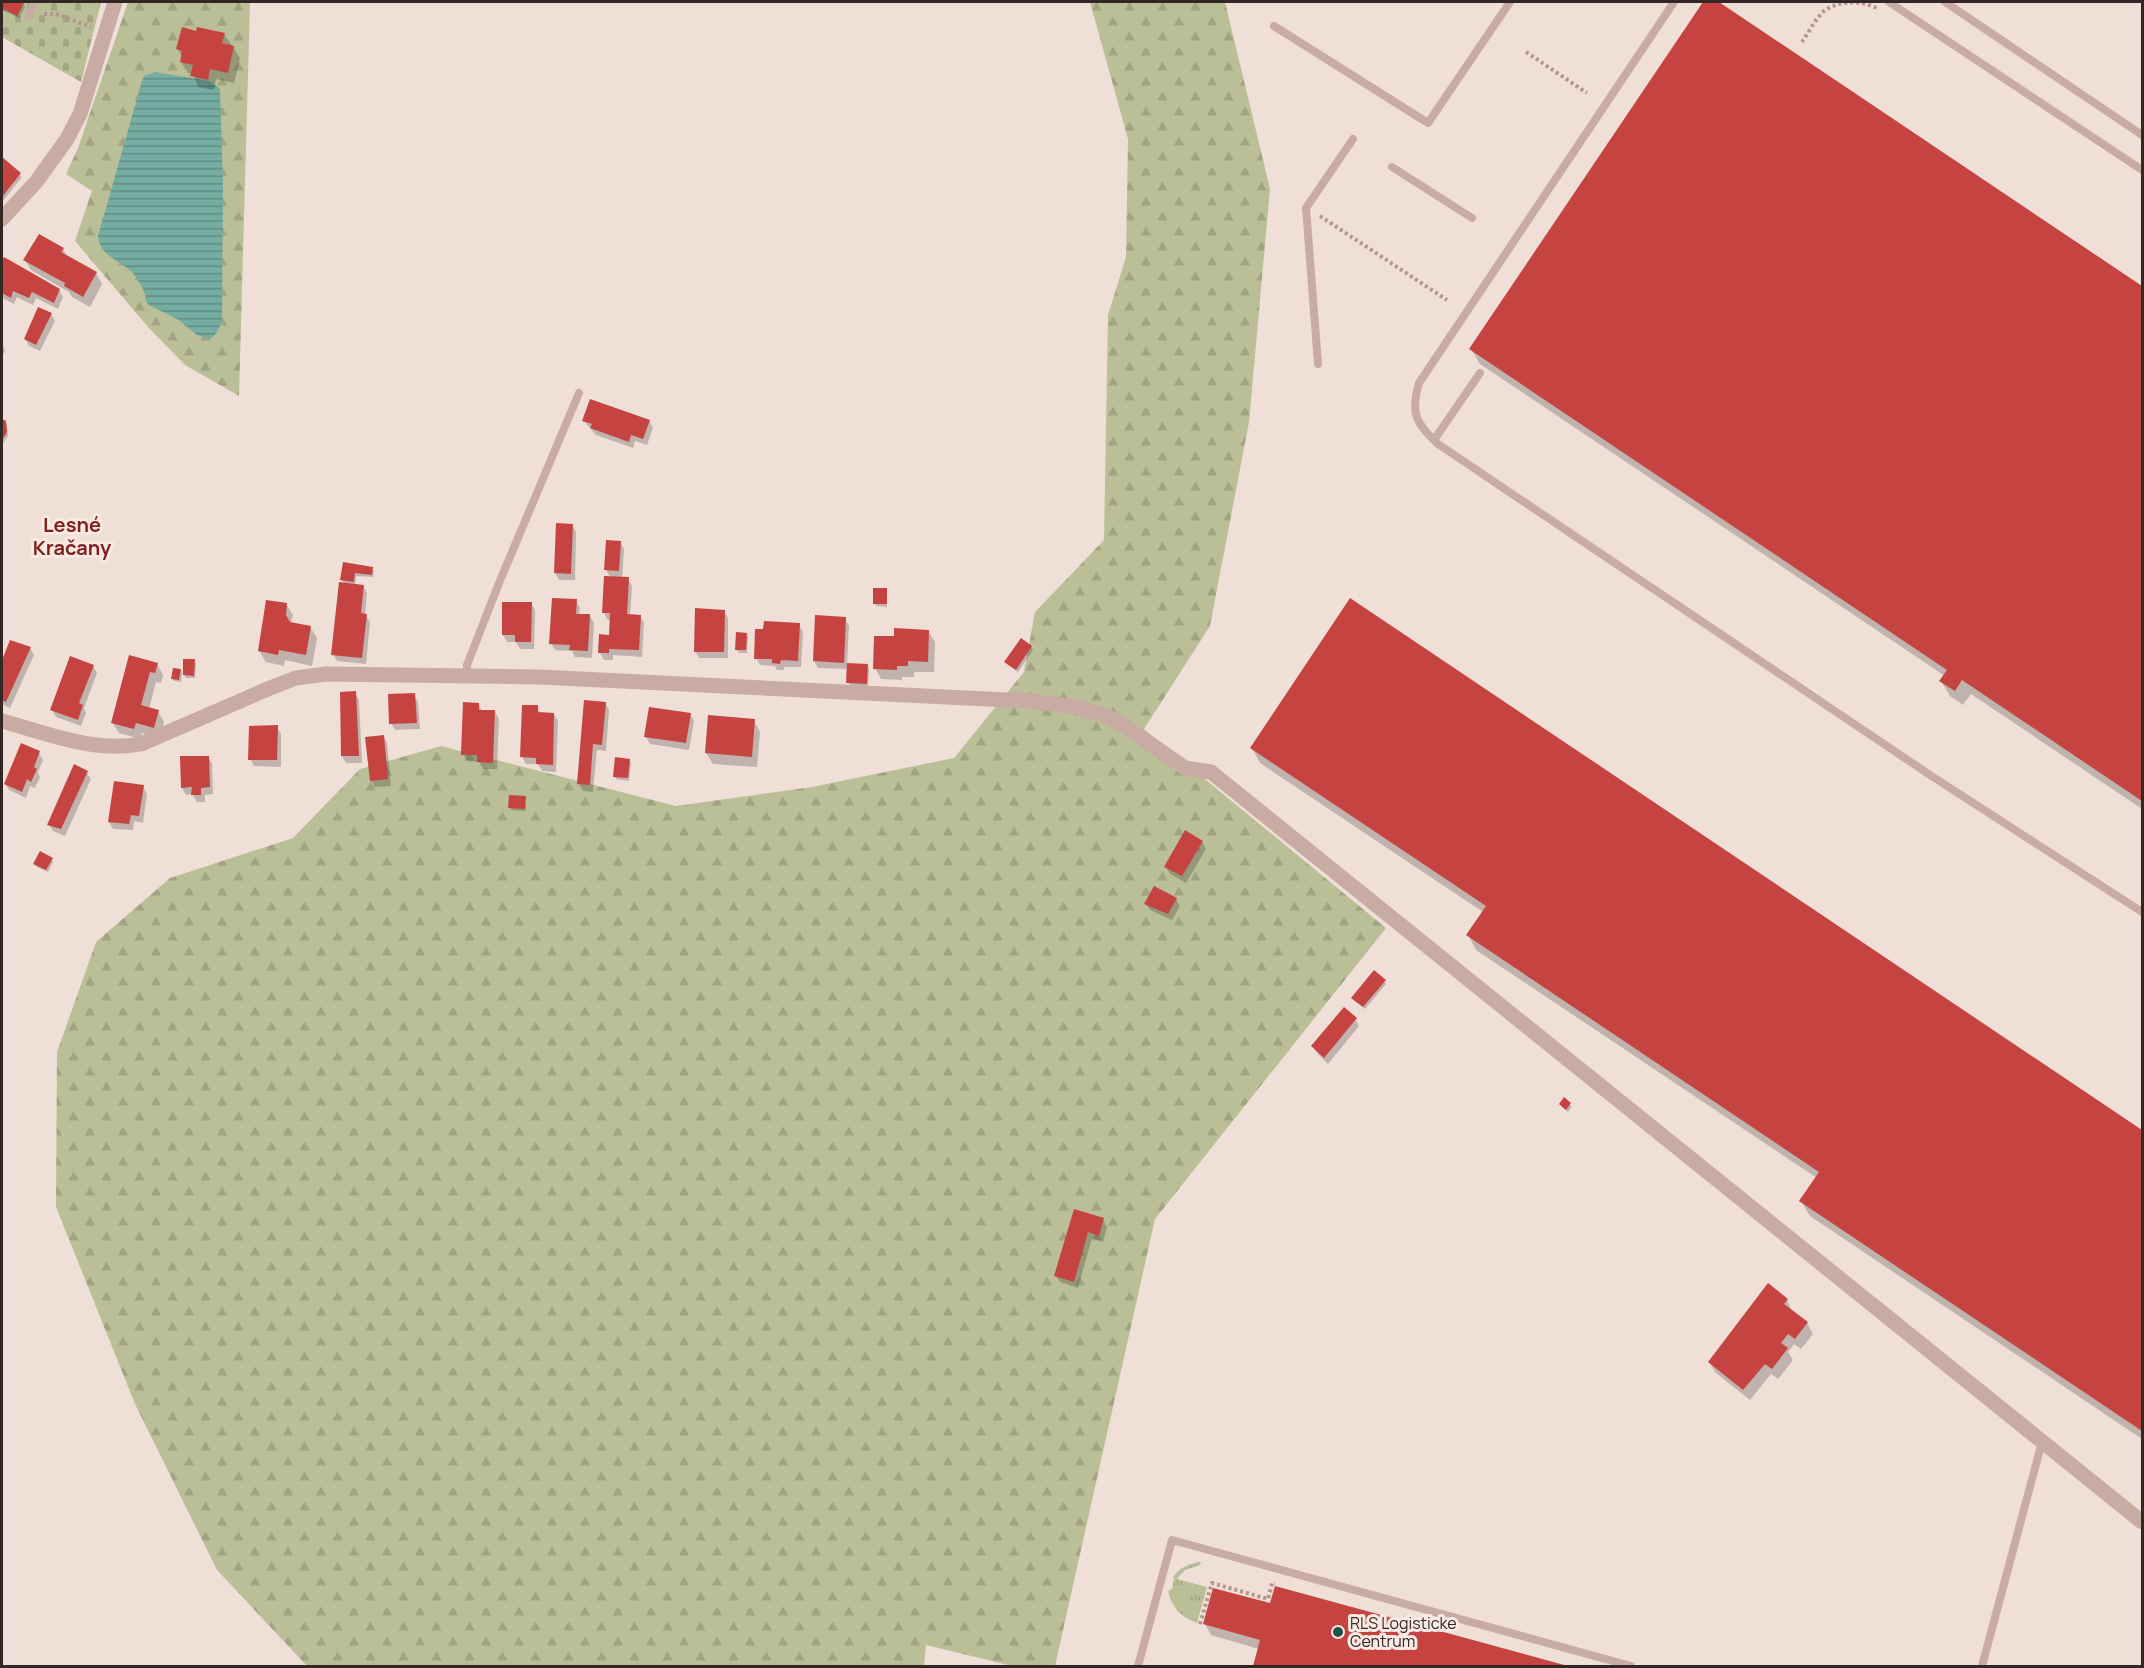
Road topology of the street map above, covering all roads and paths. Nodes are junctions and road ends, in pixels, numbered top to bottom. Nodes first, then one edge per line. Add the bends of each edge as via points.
1 (33, 2) edge
2 (115, 2) edge
3 (1510, 2) edge
4 (1674, 2) edge
5 (1889, 2) edge
6 (1945, 2) edge
7 (1878, 9) dead end
8 (30, 15) joint
9 (1274, 26) dead end
10 (107, 32) junction
11 (1802, 42) dead end
12 (1526, 52) dead end
13 (1587, 93) dead end
14 (2142, 135) edge
15 (1353, 139) dead end
16 (1392, 167) dead end
17 (2142, 170) edge
18 (1316, 213) dead end
19 (1472, 218) dead end
20 (2, 219) edge
21 (1447, 300) dead end
22 (1318, 364) dead end
23 (1480, 373) dead end
24 (579, 393) dead end
25 (1434, 440) junction
26 (466, 675) junction
27 (2, 721) edge
28 (2142, 912) edge
29 (2042, 1442) junction
30 (2142, 1522) edge
31 (1284, 1586) dead end
32 (1200, 1624) dead end
33 (1138, 1666) edge
34 (1631, 1666) edge
35 (1982, 1666) edge

1 - 8 lane
2 - 10 street
3 - 9 lane via 1428,123
4 - 25 lane via 1419,383 1414,415
5 - 17 lane
6 - 14 lane
7 - 11 path via 1868,3 1835,5 1824,11
8 - 10 path via 56,14
10 - 20 street via 80,114 67,139 36,182
12 - 13 path
15 - 22 lane via 1306,208
16 - 19 lane
18 - 21 path
23 - 25 lane
24 - 26 lane via 499,583
25 - 28 lane via 1930,775
26 - 27 street via 326,674 296,678 141,744 123,748
26 - 29 street via 1029,701 1104,715 1185,768 1210,772
29 - 30 street
29 - 35 lane
31 - 32 path via 1272,1582 1268,1599 1212,1583
33 - 34 lane via 1172,1540

